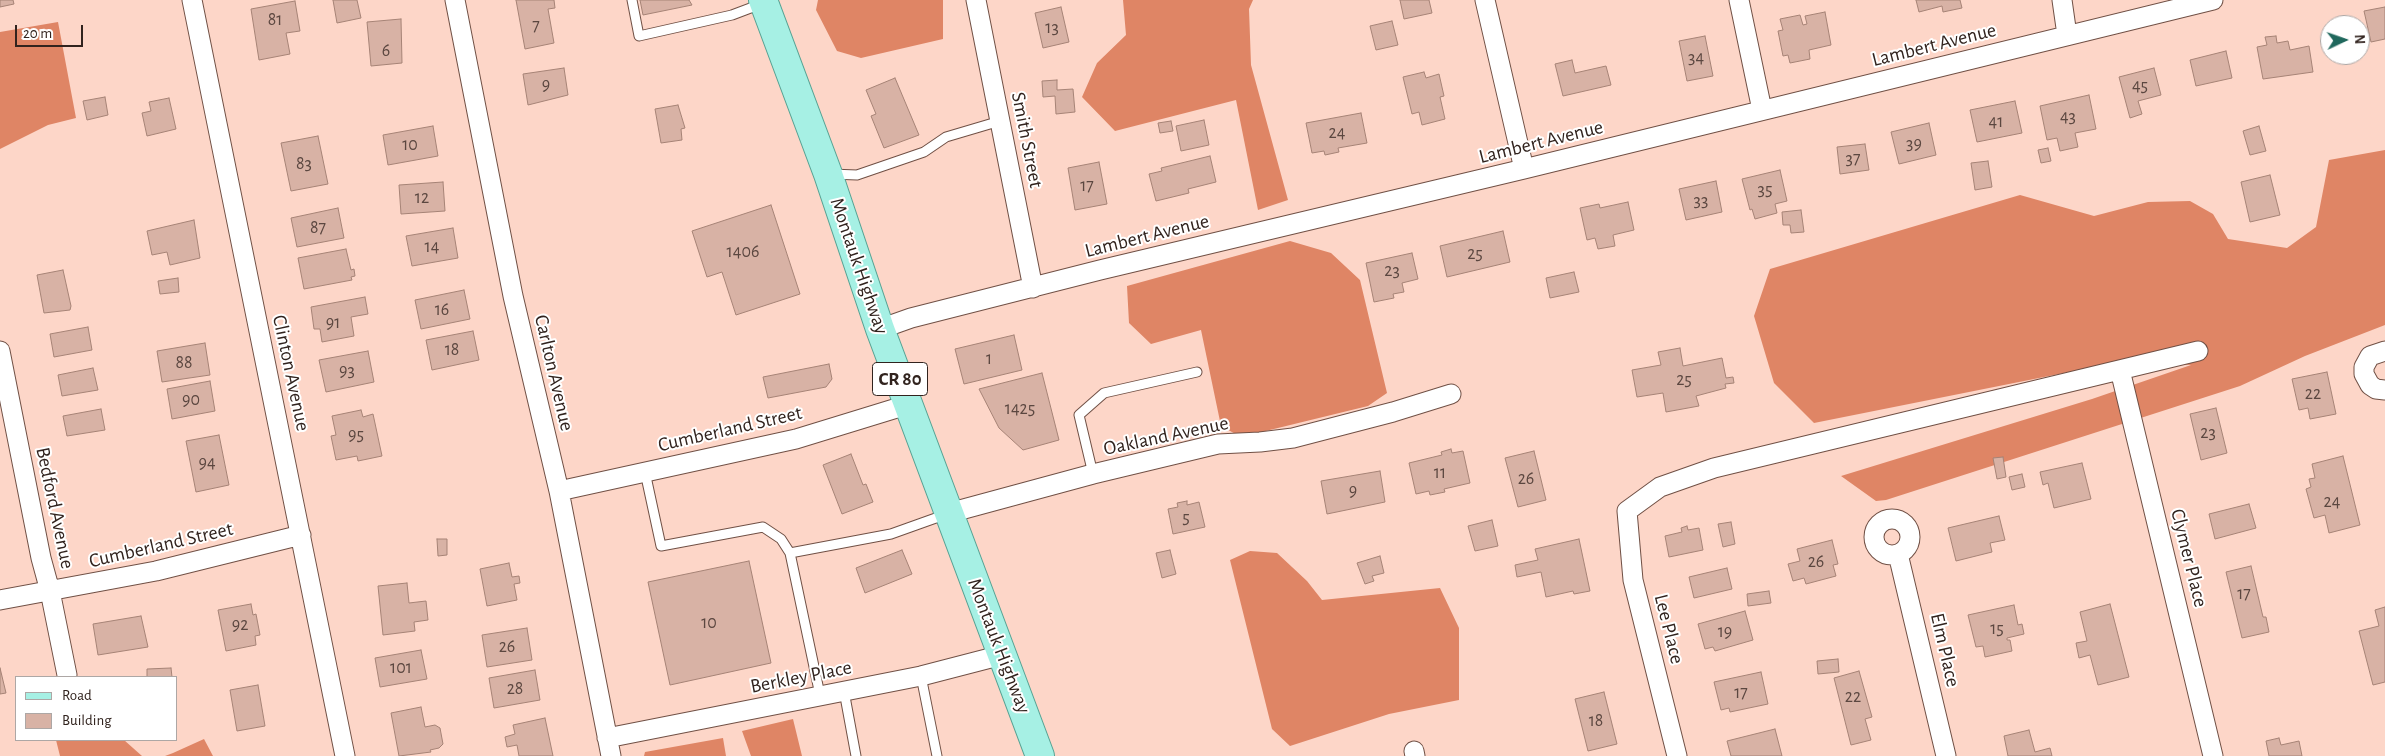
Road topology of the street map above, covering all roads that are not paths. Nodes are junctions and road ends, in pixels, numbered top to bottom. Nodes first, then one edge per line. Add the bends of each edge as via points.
1 (192, 0) edge
2 (455, 0) edge
3 (632, 0) edge
4 (976, 0) edge
5 (1485, 0) edge
6 (1739, 0) edge
7 (2062, 0) edge
8 (2213, 0) edge
9 (763, 2) edge
10 (2067, 35) junction
11 (1762, 110) junction
12 (1000, 121) junction
13 (1524, 169) junction
14 (828, 174) junction
15 (1033, 288) junction
16 (880, 328) junction
17 (0, 351) edge
18 (2198, 351) dead end
19 (2385, 351) edge
20 (2120, 370) junction
21 (1197, 372) dead end
22 (2385, 390) edge
23 (1451, 394) dead end
24 (910, 404) junction
25 (645, 472) junction
26 (1093, 474) junction
27 (559, 491) junction
28 (949, 513) junction
29 (301, 535) junction
30 (790, 553) junction
31 (1898, 554) dead end
32 (50, 591) junction
33 (0, 600) edge
34 (1002, 655) junction
35 (67, 675) dead end
36 (921, 676) junction
37 (844, 691) junction
38 (820, 695) junction
39 (609, 747) edge
40 (345, 756) edge
41 (856, 756) edge
42 (937, 756) edge
43 (1040, 756) edge
44 (1677, 756) edge
45 (1946, 756) edge
46 (2213, 756) edge

1 - 29 street, Clinton Avenue
2 - 27 street, Carlton Avenue via 513,296
3 - 9 lane via 639,36 732,15
4 - 12 street, Smith Street
5 - 13 street
6 - 11 street
7 - 10 street
8 - 10 street, Lambert Avenue
9 - 14 main road, Montauk Highway / CR 80
10 - 11 street, Lambert Avenue
11 - 13 street, Lambert Avenue
12 - 14 lane via 946,136 924,152 857,175
12 - 15 street, Smith Street
13 - 15 street, Lambert Avenue
14 - 16 main road, Montauk Highway / CR 80
15 - 16 street, Lambert Avenue
16 - 24 main road, Montauk Highway / CR 80
17 - 32 street, Bedford Avenue via 40,558
18 - 20 street
19 - 22 street via 2370,356 2364,367 2370,385
20 - 44 street, Lee Place via 1714,468 1660,487 1627,511 1633,580
20 - 46 street, Clymer Place
21 - 26 lane via 1104,393 1079,415
23 - 26 street, Oakland Avenue via 1293,438 1218,444
24 - 25 street, Cumberland Street via 796,439
24 - 28 main road, Montauk Highway / CR 80
25 - 27 street, Cumberland Street
25 - 30 lane via 661,546 763,527 781,540
26 - 28 street, Oakland Avenue
27 - 39 street, Carlton Avenue
28 - 30 lane via 891,534
28 - 34 main road, Montauk Highway / CR 80
29 - 32 street, Cumberland Street via 156,571
29 - 40 street, Clinton Avenue
30 - 38 lane
31 - 45 street, Elm Place
32 - 33 street, Cumberland Street
32 - 35 street, Bedford Avenue
34 - 36 street, Berkley Place
34 - 43 main road, Montauk Highway / CR 80
36 - 37 street, Berkley Place
36 - 42 lane
37 - 38 street, Berkley Place
37 - 41 lane
38 - 39 street, Berkley Place

